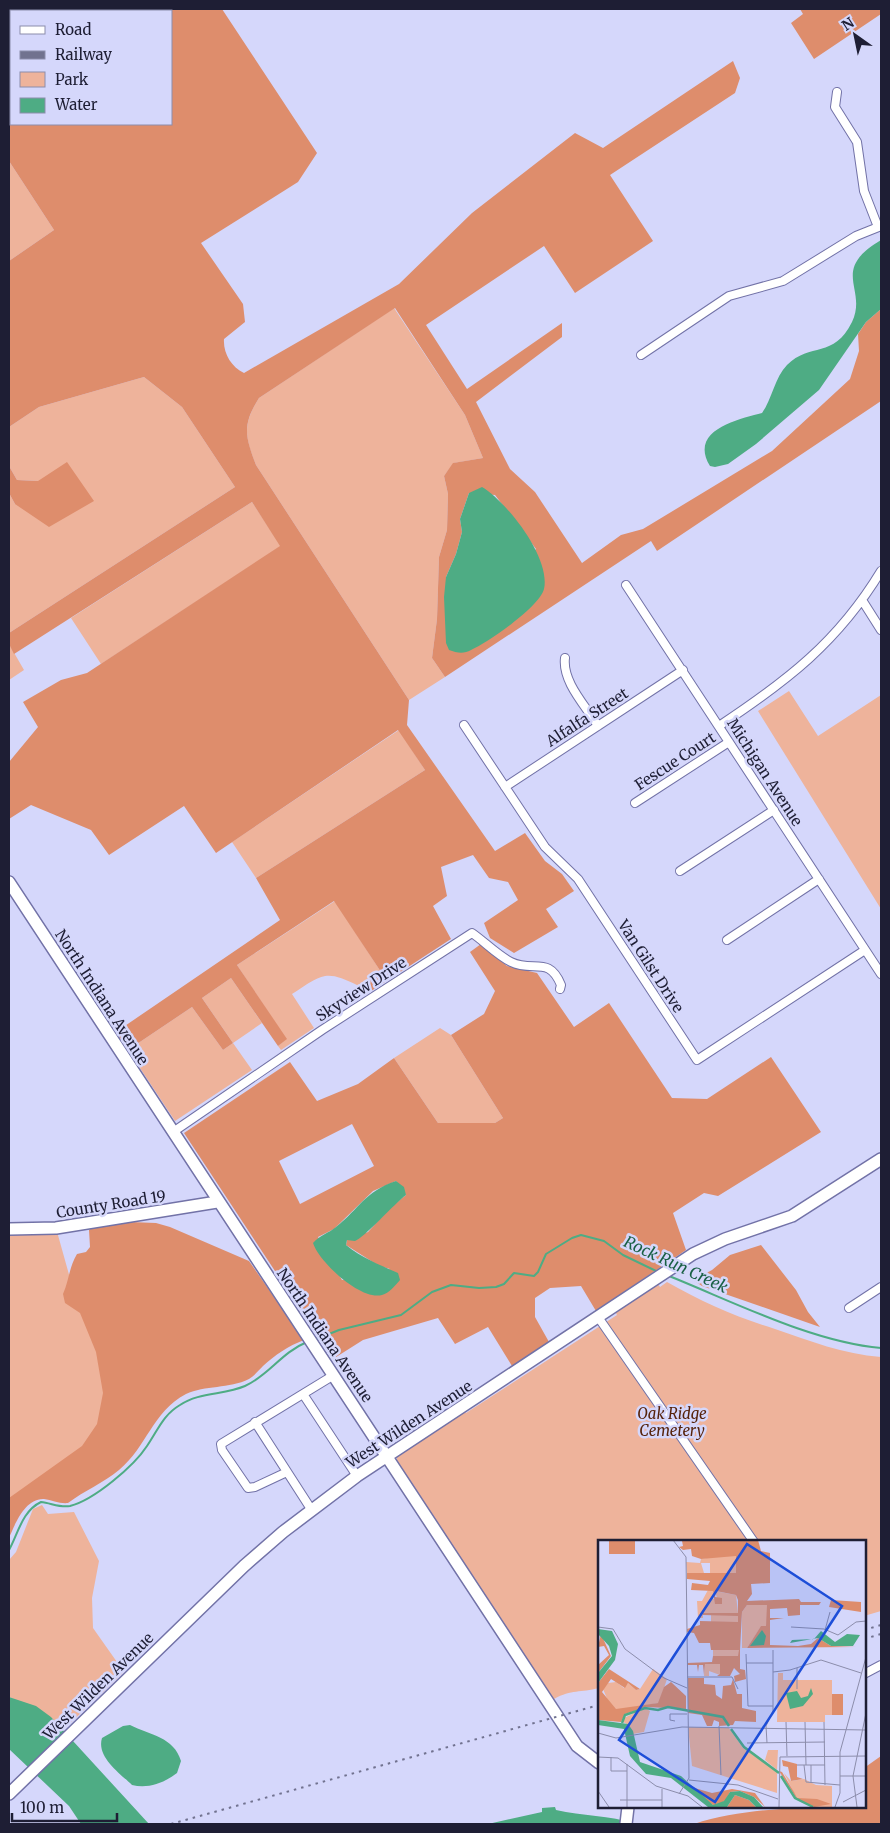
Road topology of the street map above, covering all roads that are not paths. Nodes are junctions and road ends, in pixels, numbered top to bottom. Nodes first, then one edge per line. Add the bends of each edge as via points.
1 (837, 92) dead end
2 (880, 227) edge
3 (642, 355) dead end
4 (881, 571) edge
5 (626, 585) dead end
6 (862, 600) junction
7 (881, 630) edge
8 (564, 658) dead end
9 (683, 670) junction
10 (464, 725) dead end
11 (598, 726) junction
12 (719, 726) junction
13 (729, 742) junction
14 (505, 786) junction
15 (635, 803) dead end
16 (774, 810) junction
17 (680, 870) dead end
18 (819, 880) junction
19 (9, 882) edge
20 (728, 940) dead end
21 (865, 950) junction
22 (881, 974) edge
23 (560, 989) dead end
24 (172, 1132) junction
25 (881, 1159) edge
26 (217, 1202) junction
27 (9, 1229) edge
28 (881, 1287) edge
29 (849, 1308) dead end
30 (598, 1317) junction
31 (334, 1375) junction
32 (303, 1394) junction
33 (255, 1422) junction
34 (387, 1456) junction
35 (287, 1472) junction
36 (357, 1476) junction
37 (311, 1509) junction
38 (753, 1540) edge
39 (881, 1665) edge
40 (865, 1673) edge
41 (598, 1762) edge
42 (9, 1794) edge

1 - 2 street via 835,107 857,142 864,192
2 - 3 street via 856,236 783,281 726,298
4 - 6 street
5 - 9 street, Michigan Avenue
6 - 7 street
6 - 12 street via 835,634 798,670
8 - 11 street via 567,678
9 - 11 street, Alfalfa Street
9 - 12 street, Michigan Avenue
10 - 14 street, Van Gilst Drive
11 - 14 street, Alfalfa Street
12 - 13 street, Michigan Avenue
13 - 15 street, Fescue Court
13 - 16 street, Michigan Avenue
14 - 21 street, Van Gilst Drive via 545,847 578,879 697,1060
16 - 17 street
16 - 18 street, Michigan Avenue
18 - 20 street
18 - 21 street, Michigan Avenue
19 - 24 street, North Indiana Avenue
21 - 22 street, Michigan Avenue
23 - 24 street, Skyview Drive via 552,970 512,963 472,934 322,1030
24 - 26 street, North Indiana Avenue
25 - 30 street, West Wilden Avenue via 792,1216 710,1245
26 - 27 street, County Road 19 via 56,1228
26 - 31 street, North Indiana Avenue
28 - 29 street
30 - 34 street, West Wilden Avenue
30 - 38 street
31 - 32 street
31 - 34 street, North Indiana Avenue
32 - 33 street
32 - 36 street
33 - 35 street
33 - 35 street via 221,1444 243,1484 248,1488 255,1487
34 - 36 street, West Wilden Avenue
34 - 41 street, North Indiana Avenue via 576,1746
35 - 37 street
36 - 37 street, West Wilden Avenue
37 - 42 street, West Wilden Avenue via 244,1566
39 - 40 street

